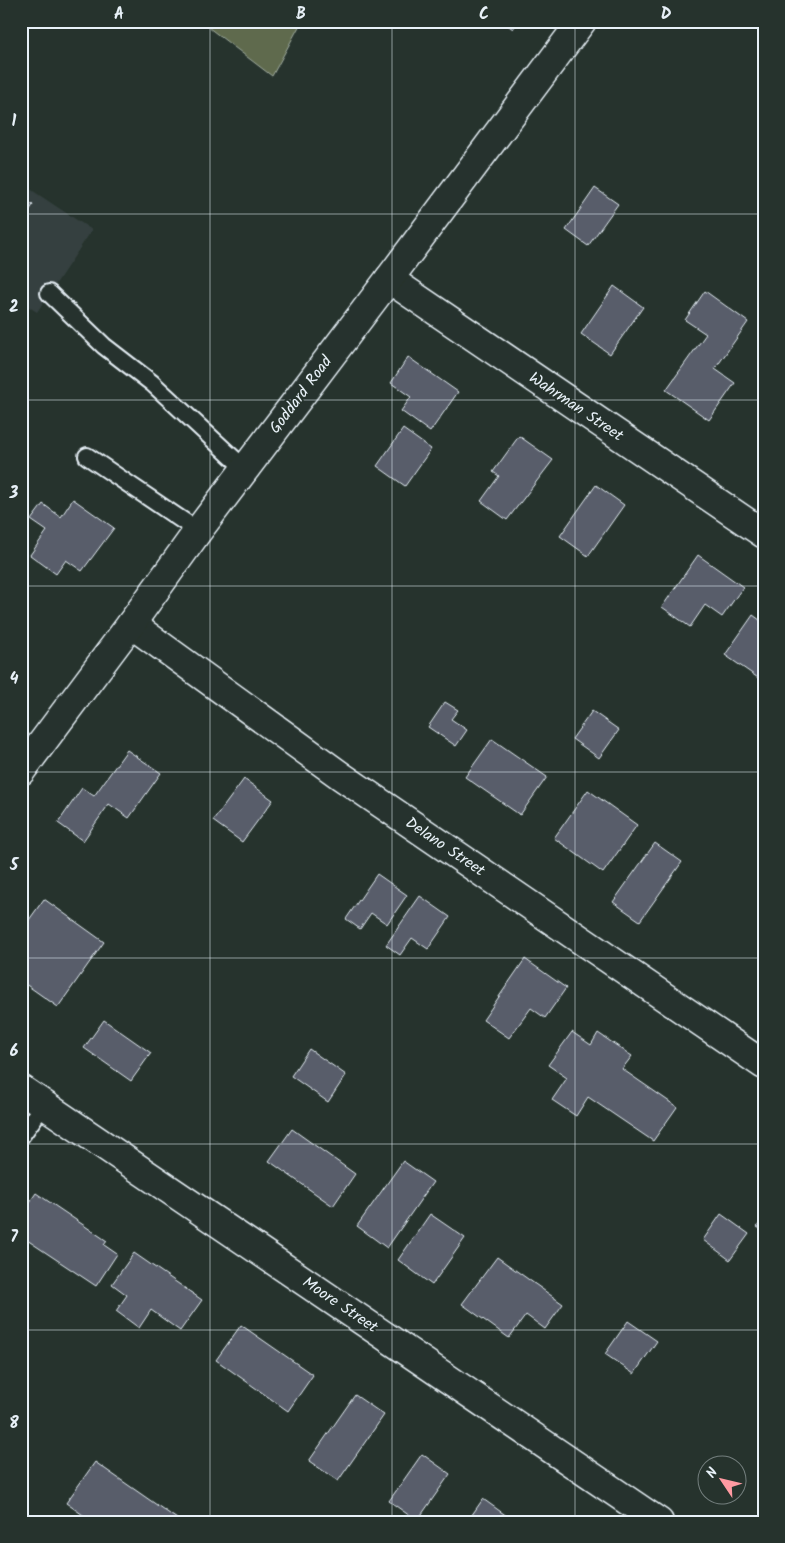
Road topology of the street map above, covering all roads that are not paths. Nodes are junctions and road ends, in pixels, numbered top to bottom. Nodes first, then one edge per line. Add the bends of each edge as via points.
1 (582, 21) edge
2 (389, 279) junction
3 (49, 293) dead end
4 (88, 456) dead end
5 (245, 469) junction
6 (198, 531) junction
7 (764, 534) edge
8 (132, 624) junction
9 (21, 771) edge
10 (764, 1065) edge
11 (21, 1088) edge
12 (44, 1104) junction
13 (21, 1136) edge
14 (659, 1522) edge

1 - 2 street, Goddard Road
2 - 5 street, Goddard Road
2 - 7 street, Wahrman Street
3 - 5 lane via 104,346 152,383
4 - 6 lane
5 - 6 street, Goddard Road
6 - 8 street, Goddard Road
8 - 9 street, Goddard Road
8 - 10 street, Delano Street via 341,776
11 - 12 street, Moore Street
12 - 13 lane
12 - 14 street, Moore Street

